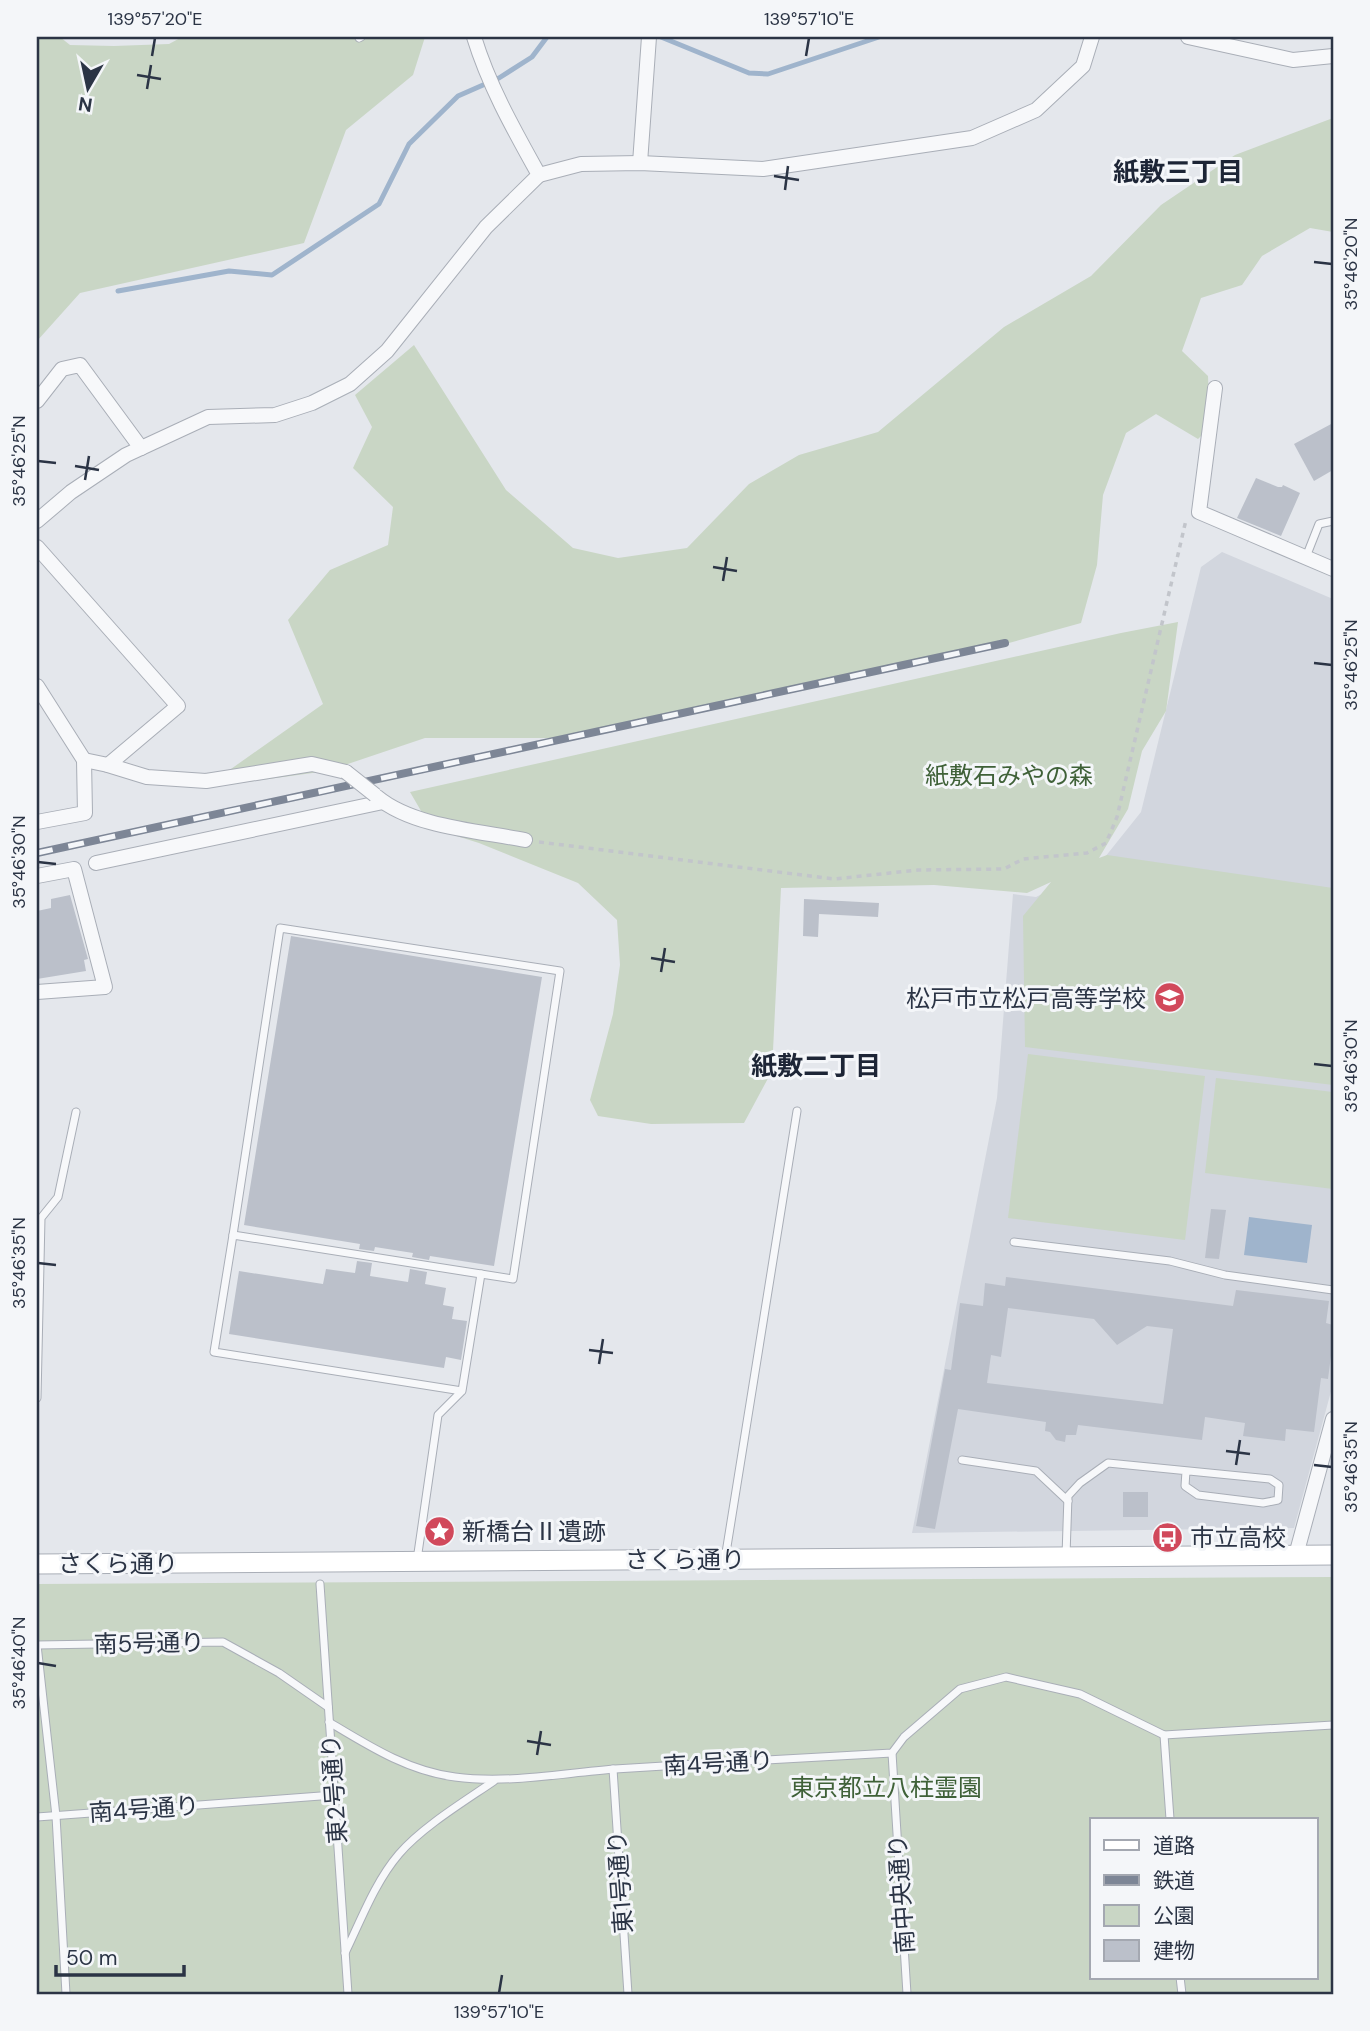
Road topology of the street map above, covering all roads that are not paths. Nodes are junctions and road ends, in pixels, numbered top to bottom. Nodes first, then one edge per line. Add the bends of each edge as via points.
1 (474, 37) edge
2 (1091, 37) edge
3 (1188, 37) edge
4 (649, 41) edge
5 (1333, 56) edge
6 (640, 163) junction
7 (538, 175) junction
8 (1215, 388) dead end
9 (37, 401) edge
10 (141, 448) junction
11 (40, 512) edge
12 (1333, 521) edge
13 (37, 547) edge
14 (1306, 557) junction
15 (1333, 569) edge
16 (37, 686) edge
17 (84, 760) junction
18 (108, 765) junction
19 (379, 799) junction
20 (37, 822) edge
21 (525, 840) road end
22 (96, 863) dead end
23 (37, 876) edge
24 (37, 992) edge
25 (797, 1111) dead end
26 (76, 1112) dead end
27 (233, 1235) junction
28 (1014, 1242) dead end
29 (481, 1274) junction
30 (1333, 1290) edge
31 (462, 1391) junction
32 (37, 1398) edge
33 (1333, 1419) edge
34 (962, 1460) dead end
35 (1186, 1471) junction
36 (1068, 1501) junction
37 (1296, 1555) junction
38 (1333, 1555) edge
39 (1066, 1557) junction
40 (725, 1559) junction
41 (416, 1561) junction
42 (37, 1564) edge
43 (320, 1584) dead end
44 (37, 1645) edge
45 (328, 1707) junction
46 (329, 1722) junction
47 (1333, 1725) edge
48 (1164, 1735) junction
49 (892, 1753) junction
50 (612, 1769) junction
51 (494, 1780) junction
52 (334, 1795) junction
53 (56, 1816) junction
54 (37, 1817) edge
55 (1170, 1818) edge
56 (345, 1954) junction
57 (66, 1994) edge
58 (348, 1994) edge
59 (628, 1994) edge
60 (907, 1994) edge

1 - 7 street via 483,69
2 - 6 street via 1083,66 1035,110 972,138 763,169
3 - 5 street via 1293,60
4 - 6 street
6 - 7 street via 581,164
7 - 10 street via 486,227 387,351 350,384 275,415 208,418
8 - 14 street via 1199,512
9 - 10 street via 62,369 80,365
10 - 11 street
12 - 14 lane via 1320,524
13 - 18 street via 178,706
14 - 15 street
16 - 17 street
17 - 18 street
17 - 20 street via 85,813
18 - 19 street, bridge via 147,777 206,781 312,764 346,772
19 - 21 street via 402,813 443,825
19 - 22 street
23 - 24 street via 74,869 105,987
25 - 40 lane
26 - 32 lane via 58,1197 41,1218
27 - 29 lane
27 - 29 lane via 280,928 560,971 513,1279
27 - 31 lane via 214,1352
28 - 30 lane via 1170,1261 1225,1276
29 - 31 lane
31 - 41 lane via 438,1415
33 - 37 street
34 - 36 lane via 1035,1471
35 - 35 lane via 1270,1479 1279,1485 1278,1500 1263,1503 1198,1495 1185,1486
35 - 36 lane via 1108,1463 1080,1483
36 - 39 lane
37 - 38 street, さくら通り
37 - 39 street, さくら通り
39 - 40 street, さくら通り
40 - 41 street, さくら通り
41 - 42 street, さくら通り
43 - 45 lane, 東2号通り
44 - 45 lane, 南5号通り via 223,1642
44 - 53 lane
45 - 46 lane, 東2号通り
46 - 51 lane, 南4号通り via 416,1768
46 - 52 lane, 東2号通り
47 - 48 lane
48 - 49 lane via 1080,1694 1006,1677 960,1689
48 - 55 lane
49 - 50 lane, 南4号通り
49 - 60 lane, 南中央通り
50 - 51 lane, 南4号通り
50 - 59 lane, 東1号通り
51 - 56 lane via 400,1853 378,1886
52 - 53 lane, 南4号通り
52 - 56 lane, 東2号通り
53 - 54 lane, 南4号通り
53 - 57 lane
56 - 58 lane, 東2号通り

